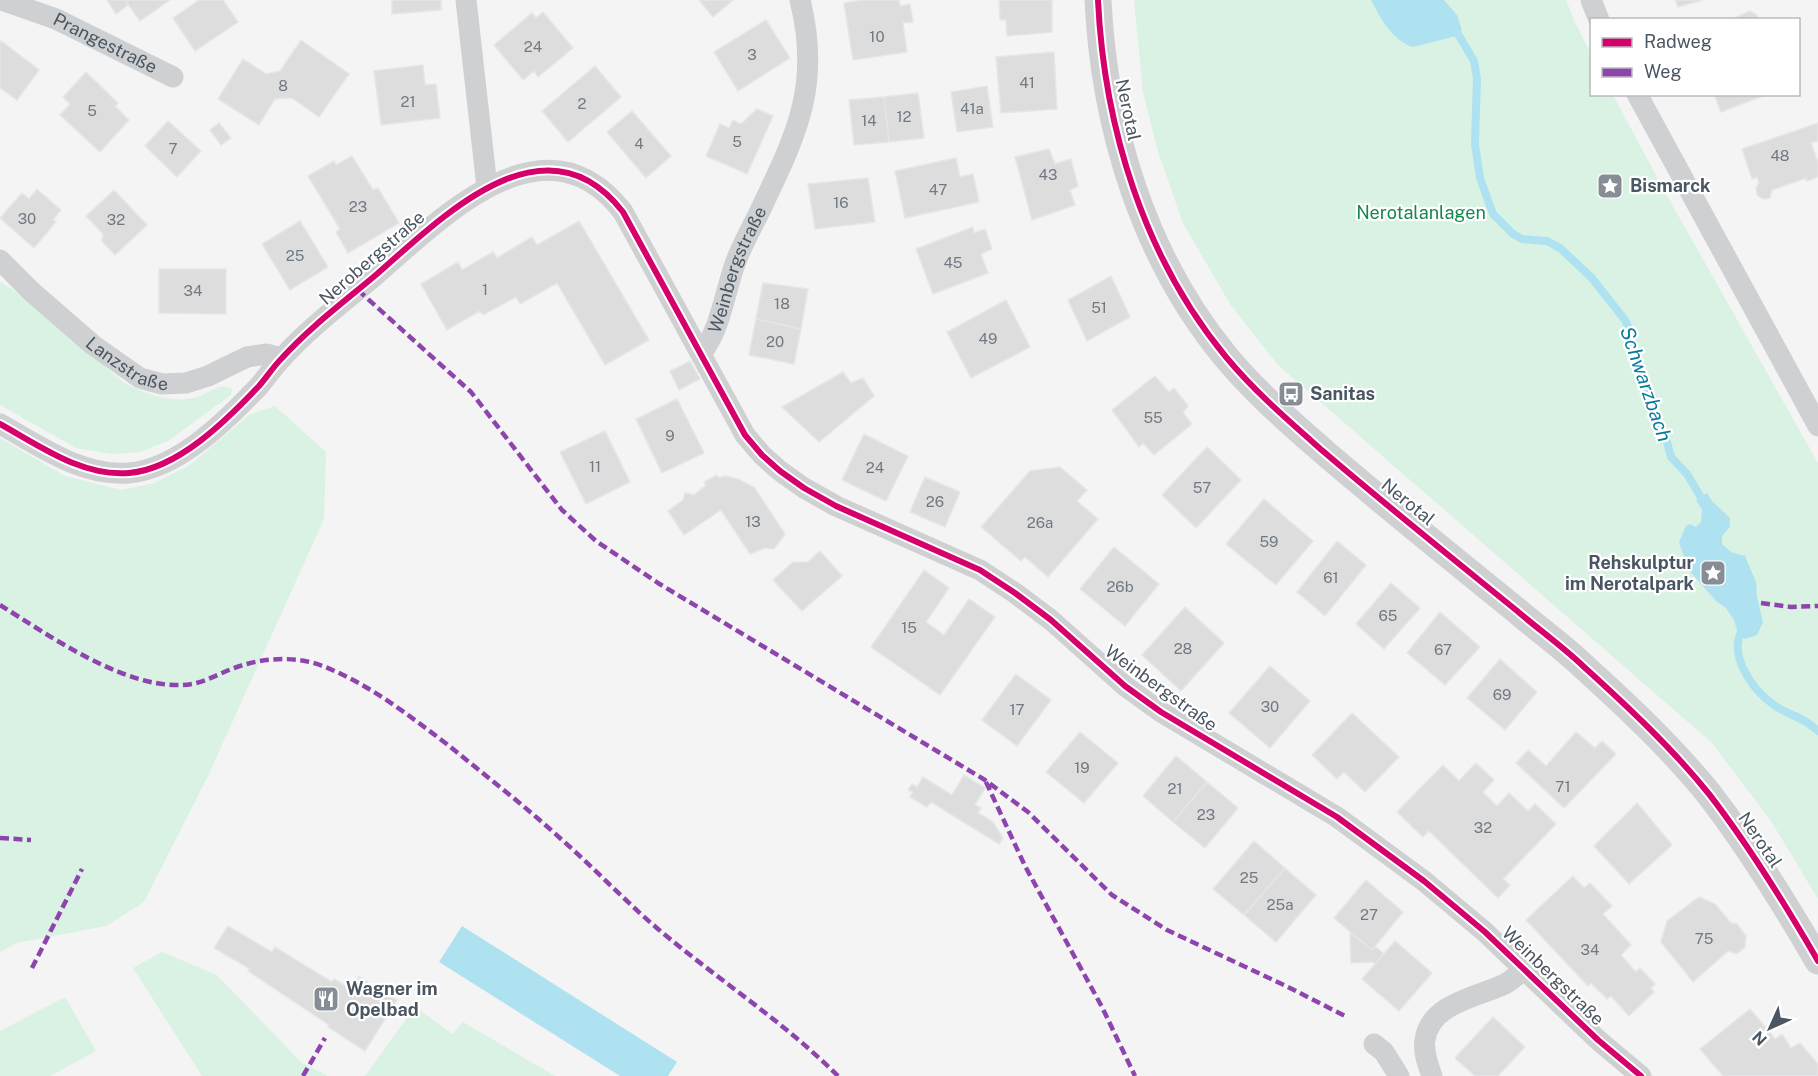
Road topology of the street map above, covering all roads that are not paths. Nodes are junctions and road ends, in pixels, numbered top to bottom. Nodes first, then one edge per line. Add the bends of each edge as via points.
1 (2, 0) edge
2 (465, 0) edge
3 (800, 0) edge
4 (1098, 0) edge
5 (1591, 0) edge
6 (1598, 18) edge
7 (173, 77) dead end
8 (1638, 96) edge
9 (487, 187) junction
10 (0, 260) edge
11 (701, 354) junction
12 (281, 358) junction
13 (0, 424) edge
14 (1818, 426) edge
15 (1818, 961) edge
16 (1523, 970) junction
17 (1374, 1044) dead end
18 (1399, 1076) edge
19 (1432, 1076) edge
20 (1641, 1076) edge

1 - 7 street, Prangestraße via 56,19
2 - 9 street
3 - 11 street, Weinbergstraße via 808,55 802,111 735,263 715,332
4 - 15 street, Nerotal via 1109,99 1121,150 1156,243 1202,327 1283,416 1581,664 1668,749 1708,792 1733,827
5 - 6 street
8 - 14 street
9 - 11 street, Nerobergstraße via 532,170 553,169 594,182 623,212
9 - 12 street, Nerobergstraße via 444,214
10 - 12 street, Lanzstraße via 93,345 140,378 162,384 186,383 247,357 267,354
11 - 16 street, Weinbergstraße via 745,435 780,471 836,506 980,570 1015,593 1161,712 1337,817 1385,851 1425,881
12 - 13 street, Nerobergstraße via 229,415 176,458 154,468 114,473 82,467
16 - 19 street via 1506,983 1463,1000 1438,1016 1424,1040
16 - 20 street, Weinbergstraße
17 - 18 street

